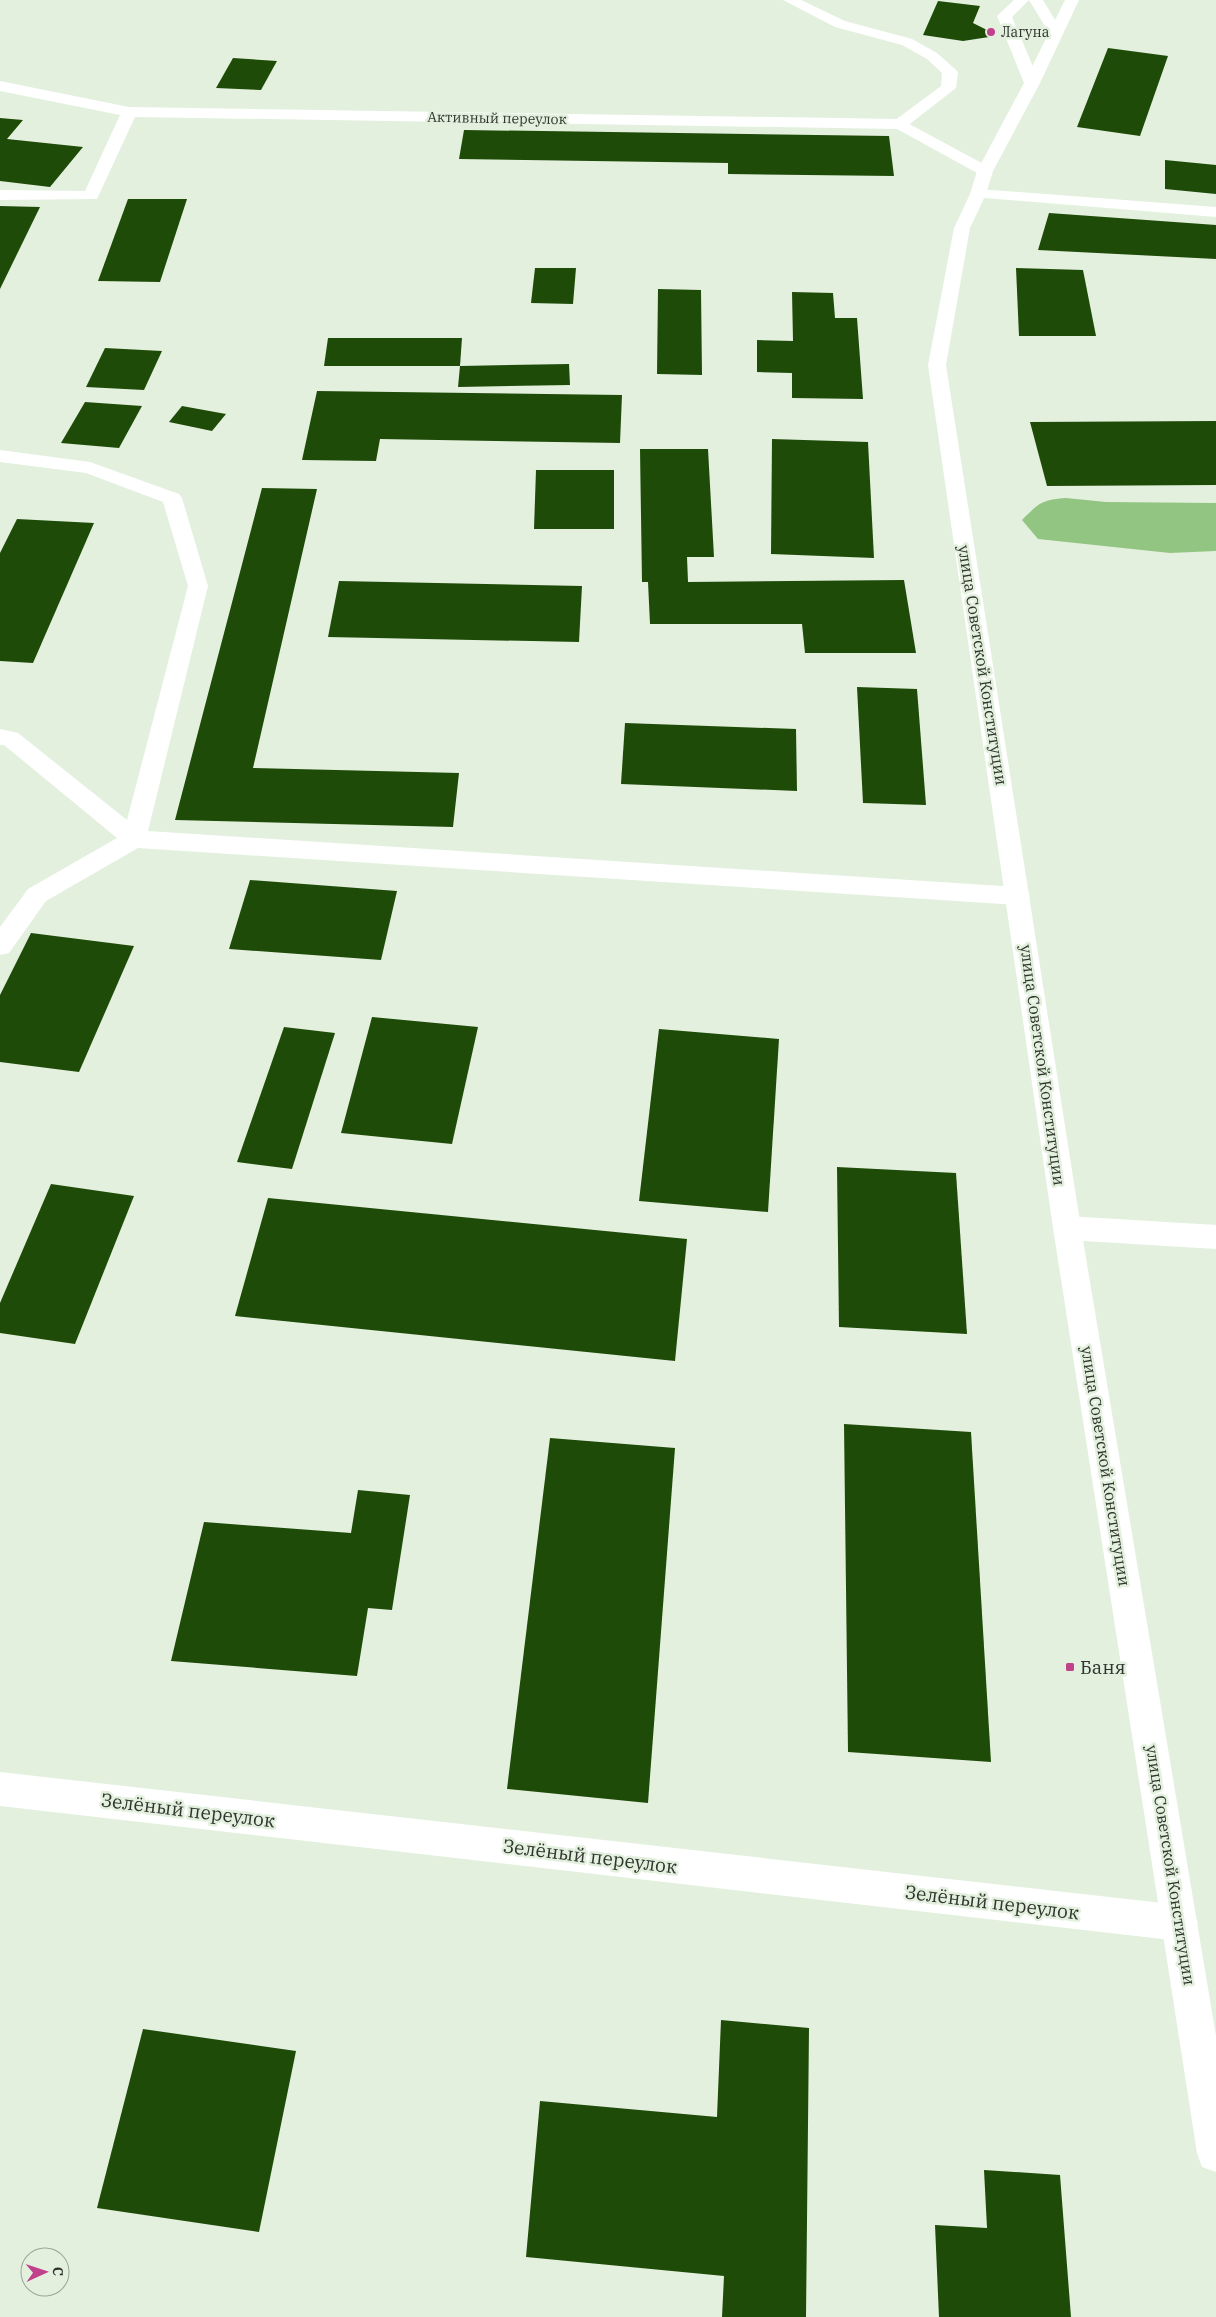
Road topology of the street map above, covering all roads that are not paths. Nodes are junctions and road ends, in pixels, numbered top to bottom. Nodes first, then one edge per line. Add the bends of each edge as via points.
1 (790, 0) edge
2 (1022, 0) edge
3 (1036, 0) edge
4 (1072, 0) edge
5 (1056, 33) junction
6 (1032, 83) junction
7 (0, 86) edge
8 (129, 112) junction
9 (900, 124) junction
10 (981, 182) junction
11 (0, 195) edge
12 (1216, 212) edge
13 (0, 456) edge
14 (0, 737) edge
15 (134, 840) junction
16 (1018, 896) junction
17 (0, 946) edge
18 (1067, 1228) junction
19 (1216, 1237) edge
20 (0, 1789) edge
21 (1180, 1923) junction
22 (1216, 2153) edge

1 - 9 street via 840,24 907,42 932,56 950,72 948,88
2 - 6 street via 1004,16
3 - 5 street
4 - 5 street, улица Советской Конституции
5 - 6 street, улица Советской Конституции
6 - 10 street, улица Советской Конституции
7 - 8 street, Активный переулок
8 - 9 street, Активный переулок
8 - 11 street via 91,196
9 - 10 street, Активный переулок
10 - 12 street
10 - 16 street, улица Советской Конституции via 962,228 937,365
13 - 15 street via 90,468 172,498 198,586
14 - 15 street via 10,738
15 - 16 street
15 - 17 street via 37,894
16 - 18 street, улица Советской Конституции
18 - 19 street
18 - 21 street, улица Советской Конституции
20 - 21 street, Зелёный переулок
21 - 22 street, улица Советской Конституции

